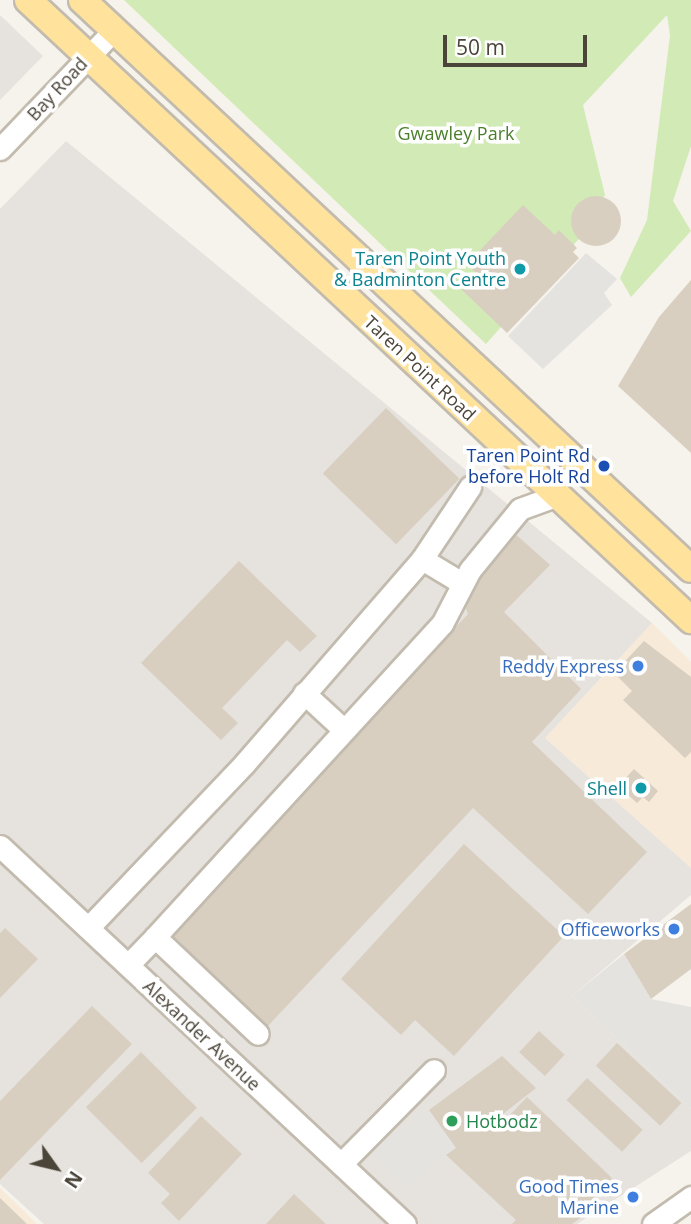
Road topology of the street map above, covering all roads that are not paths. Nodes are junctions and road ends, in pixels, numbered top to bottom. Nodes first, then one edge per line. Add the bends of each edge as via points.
1 (28, 0) edge
2 (82, 0) edge
3 (114, 30) junction
4 (88, 57) junction
5 (0, 149) edge
6 (470, 487) dead end
7 (556, 496) junction
8 (422, 559) junction
9 (691, 569) edge
10 (462, 583) junction
11 (691, 620) edge
12 (304, 693) junction
13 (343, 729) junction
14 (0, 846) edge
15 (88, 928) junction
16 (155, 937) junction
17 (128, 965) junction
18 (216, 996) junction
19 (189, 1023) junction
20 (258, 1034) dead end
21 (433, 1070) dead end
22 (341, 1164) junction
23 (691, 1197) edge
24 (405, 1224) edge
25 (653, 1224) edge

1 - 4 main road, Taren Point Road
2 - 3 main road, Taren Point Road
3 - 4 street, Bay Road
3 - 9 main road, Taren Point Road
4 - 5 street, Bay Road
4 - 7 main road, Taren Point Road
6 - 8 street
7 - 10 street via 520,509
7 - 11 main road, Taren Point Road
8 - 10 street
8 - 12 street
10 - 13 street via 442,624
12 - 13 street
12 - 15 street via 244,764
13 - 16 street
14 - 15 street, Alexander Avenue
15 - 17 street, Alexander Avenue
16 - 17 street
16 - 18 street
17 - 19 street, Alexander Avenue
18 - 19 street
18 - 20 street
19 - 22 street, Alexander Avenue
21 - 22 street
22 - 24 street, Alexander Avenue
23 - 25 street

